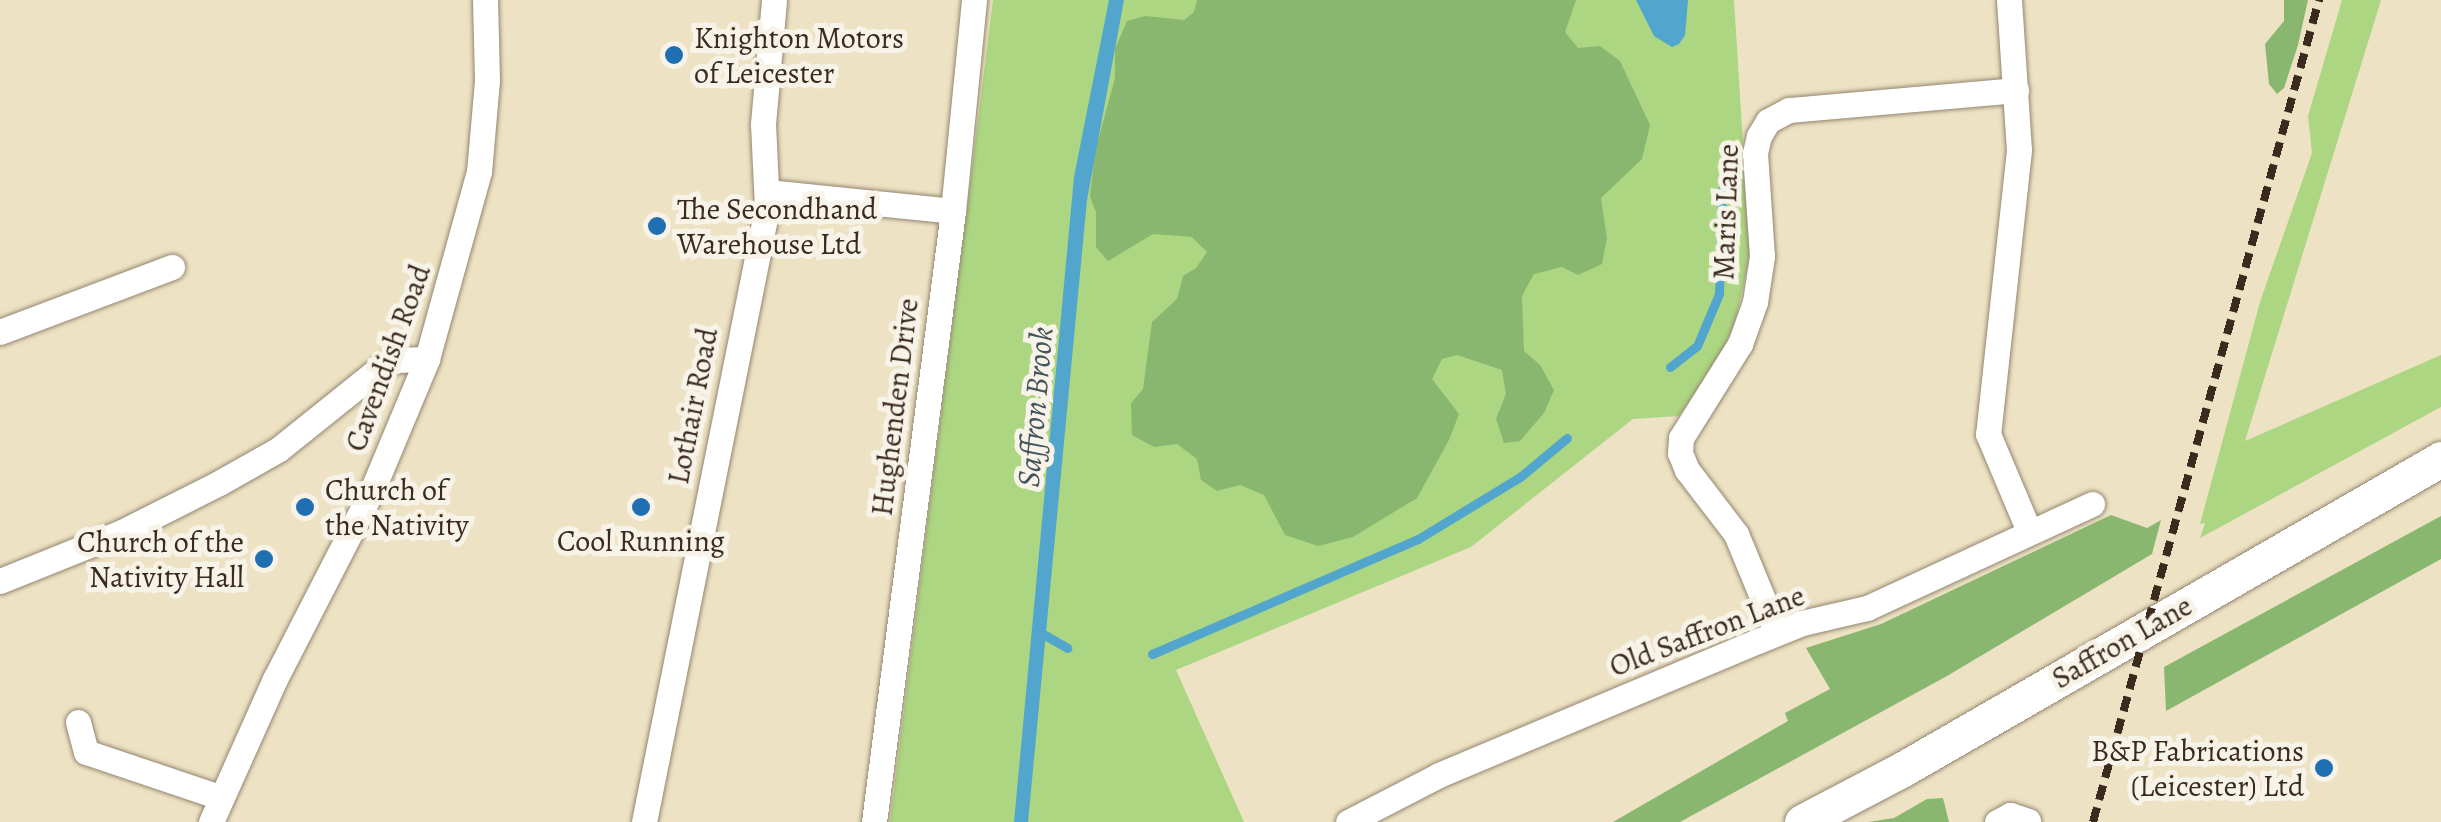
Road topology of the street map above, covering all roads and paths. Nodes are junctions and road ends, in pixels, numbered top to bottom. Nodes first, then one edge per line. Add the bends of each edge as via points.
1 (486, 0) edge
2 (774, 0) edge
3 (974, 0) edge
4 (2008, 0) edge
5 (2016, 90) junction
6 (767, 192) junction
7 (953, 211) junction
8 (172, 267) dead end
9 (0, 332) edge
10 (427, 359) junction
11 (2441, 459) edge
12 (2092, 504) dead end
13 (2029, 531) junction
14 (0, 580) edge
15 (1777, 633) junction
16 (78, 722) dead end
17 (216, 810) edge
18 (2028, 820) edge
19 (644, 822) edge
20 (874, 822) edge
21 (1348, 822) edge
22 (1802, 822) edge
23 (1997, 822) edge

1 - 10 street, Cavendish Road via 479,172
2 - 6 street, Lothair Road via 764,124
3 - 7 street, Hughenden Drive
4 - 5 street
5 - 13 street via 2017,176 1988,434
5 - 15 street, Maris Lane via 1789,110 1768,121 1759,136 1762,256 1755,302 1740,344 1682,438 1680,453 1736,534
6 - 7 street
6 - 19 street, Lothair Road
7 - 20 street, Hughenden Drive
8 - 9 street
10 - 14 street via 395,360 380,368 279,449 219,484 122,532
10 - 17 street, Cavendish Road via 374,486 305,616
11 - 22 main road, Saffron Lane
12 - 13 street, Old Saffron Lane
13 - 15 street, Old Saffron Lane via 1867,608
15 - 21 street, Old Saffron Lane via 1439,775
16 - 17 street via 86,752
18 - 23 street via 2010,816

